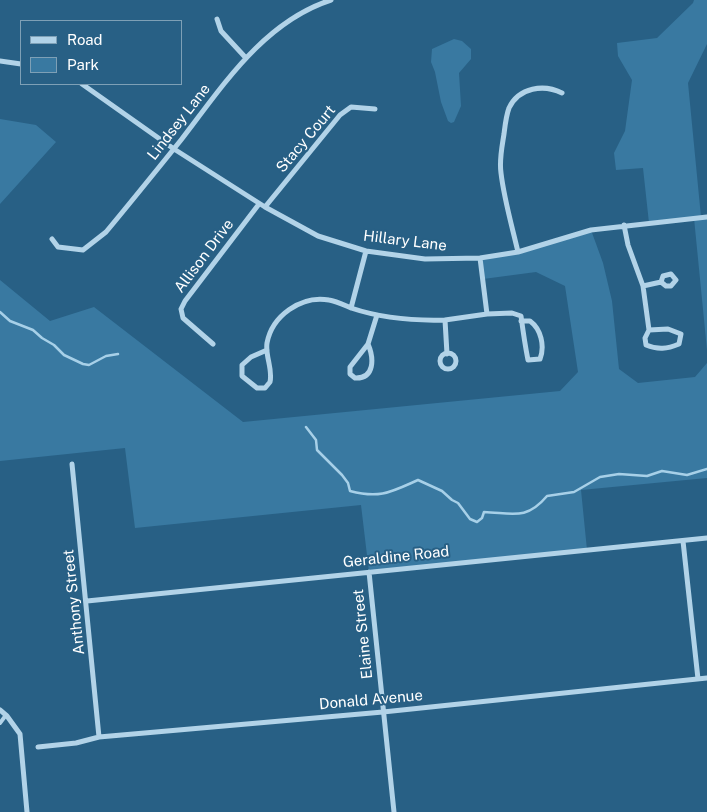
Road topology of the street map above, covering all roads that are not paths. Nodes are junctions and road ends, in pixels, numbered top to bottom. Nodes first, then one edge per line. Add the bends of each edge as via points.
1 (331, 0) edge
2 (217, 19) dead end
3 (245, 58) junction
4 (0, 61) edge
5 (20, 64) edge
6 (83, 85) edge
7 (562, 93) dead end
8 (375, 109) dead end
9 (174, 149) junction
10 (259, 204) junction
11 (265, 207) junction
12 (707, 217) edge
13 (624, 225) junction
14 (52, 239) dead end
15 (366, 251) junction
16 (518, 252) junction
17 (480, 258) junction
18 (661, 282) dead end
19 (643, 286) junction
20 (351, 308) junction
21 (488, 314) junction
22 (377, 315) junction
23 (445, 320) junction
24 (521, 321) junction
25 (649, 330) junction
26 (213, 344) dead end
27 (368, 344) junction
28 (267, 350) junction
29 (447, 354) dead end
30 (72, 464) dead end
31 (707, 538) edge
32 (683, 541) junction
33 (369, 572) junction
34 (87, 601) junction
35 (707, 678) edge
36 (698, 679) junction
37 (0, 710) edge
38 (383, 712) junction
39 (6, 715) junction
40 (0, 723) edge
41 (99, 737) junction
42 (38, 747) dead end
43 (27, 812) edge
44 (394, 812) edge

1 - 3 street, Lindsey Lane via 284,24
2 - 3 street via 221,31
3 - 9 street, Lindsey Lane
4 - 5 street
6 - 9 street, Hillary Lane
7 - 16 street via 546,88 530,90 508,109 500,154 501,172
8 - 11 street, Stacy Court via 351,107 340,115
9 - 10 street, Hillary Lane
9 - 14 street, Lindsey Lane via 106,232 84,250 58,247
10 - 11 street, Hillary Lane
10 - 26 street, Allison Drive via 181,309 183,318
11 - 15 street, Hillary Lane via 318,236
12 - 13 street, Hillary Lane
13 - 16 street, Hillary Lane via 591,230
13 - 19 street
15 - 17 street, Hillary Lane via 425,259
15 - 20 street
16 - 17 street, Hillary Lane
17 - 21 street
18 - 19 street
19 - 25 street
20 - 22 street
20 - 28 street via 314,299 294,307 278,318
21 - 23 street
21 - 24 street via 512,313 521,316
22 - 23 street via 405,320
22 - 27 street
23 - 29 street
24 - 24 street via 530,321 538,330 540,359 528,360
25 - 25 street via 646,345 666,349 679,344 682,334 668,329
27 - 27 street via 350,368 350,374 355,378 363,378 370,368
28 - 28 street via 251,356 242,365 242,376 257,388 265,388 270,382
30 - 34 street, Anthony Street
31 - 32 street, Geraldine Road
32 - 33 street, Geraldine Road
32 - 36 street
33 - 34 street, Geraldine Road
33 - 38 street, Elaine Street
34 - 41 street, Anthony Street
35 - 36 street, Donald Avenue
36 - 38 street, Donald Avenue
37 - 39 street
38 - 41 street, Donald Avenue
38 - 44 street, Elaine Street
39 - 40 lane
39 - 43 street via 20,734
41 - 42 street, Donald Avenue

